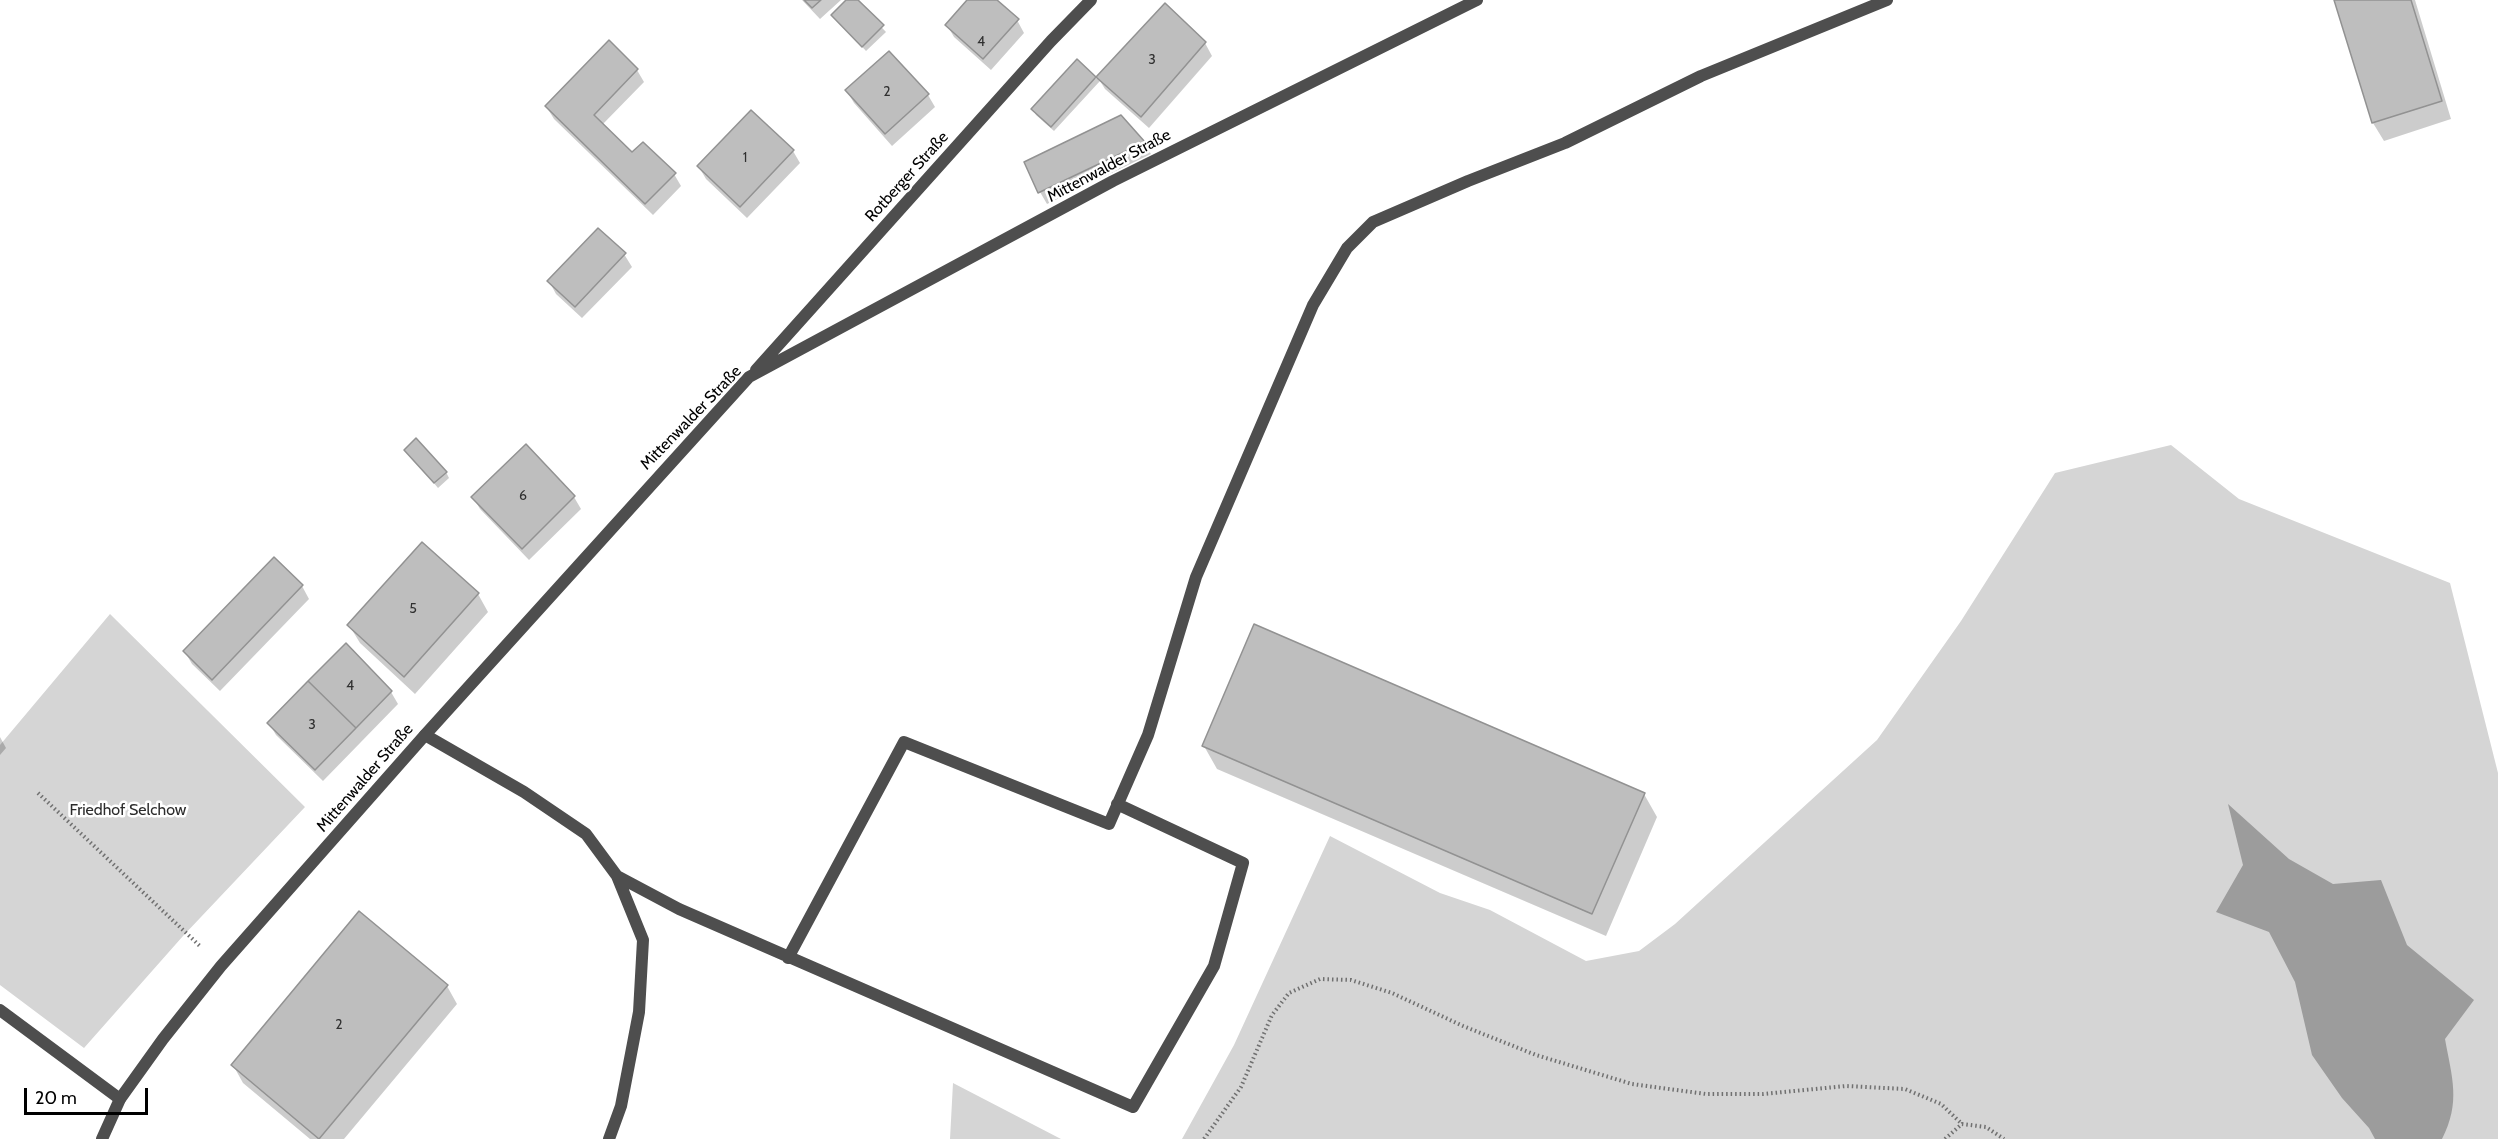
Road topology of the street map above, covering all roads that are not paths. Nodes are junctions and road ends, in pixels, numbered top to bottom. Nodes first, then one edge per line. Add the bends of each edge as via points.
1 (1091, 0) edge
2 (1477, 0) edge
3 (1887, 0) edge
4 (749, 377) junction
5 (425, 735) junction
6 (1117, 804) junction
7 (617, 876) junction
8 (788, 958) junction
9 (0, 1010) edge
10 (120, 1099) junction
11 (102, 1139) edge
12 (609, 1139) edge

1 - 4 street, Rotberger Straße
2 - 4 street, Mittenwalder Straße via 1113,182
3 - 6 street via 1701,76 1565,143 1373,222 1347,248 1312,305 1196,577 1148,735
4 - 5 street, Mittenwalder Straße
5 - 7 street via 524,792 586,834
5 - 10 street, Mittenwalder Straße via 221,966
6 - 8 street via 1109,824 904,742
6 - 8 street via 1243,863 1214,966 1133,1107
7 - 8 street
7 - 12 street via 643,940 639,1012 621,1106
9 - 10 street
10 - 11 street, Mittenwalder Straße

